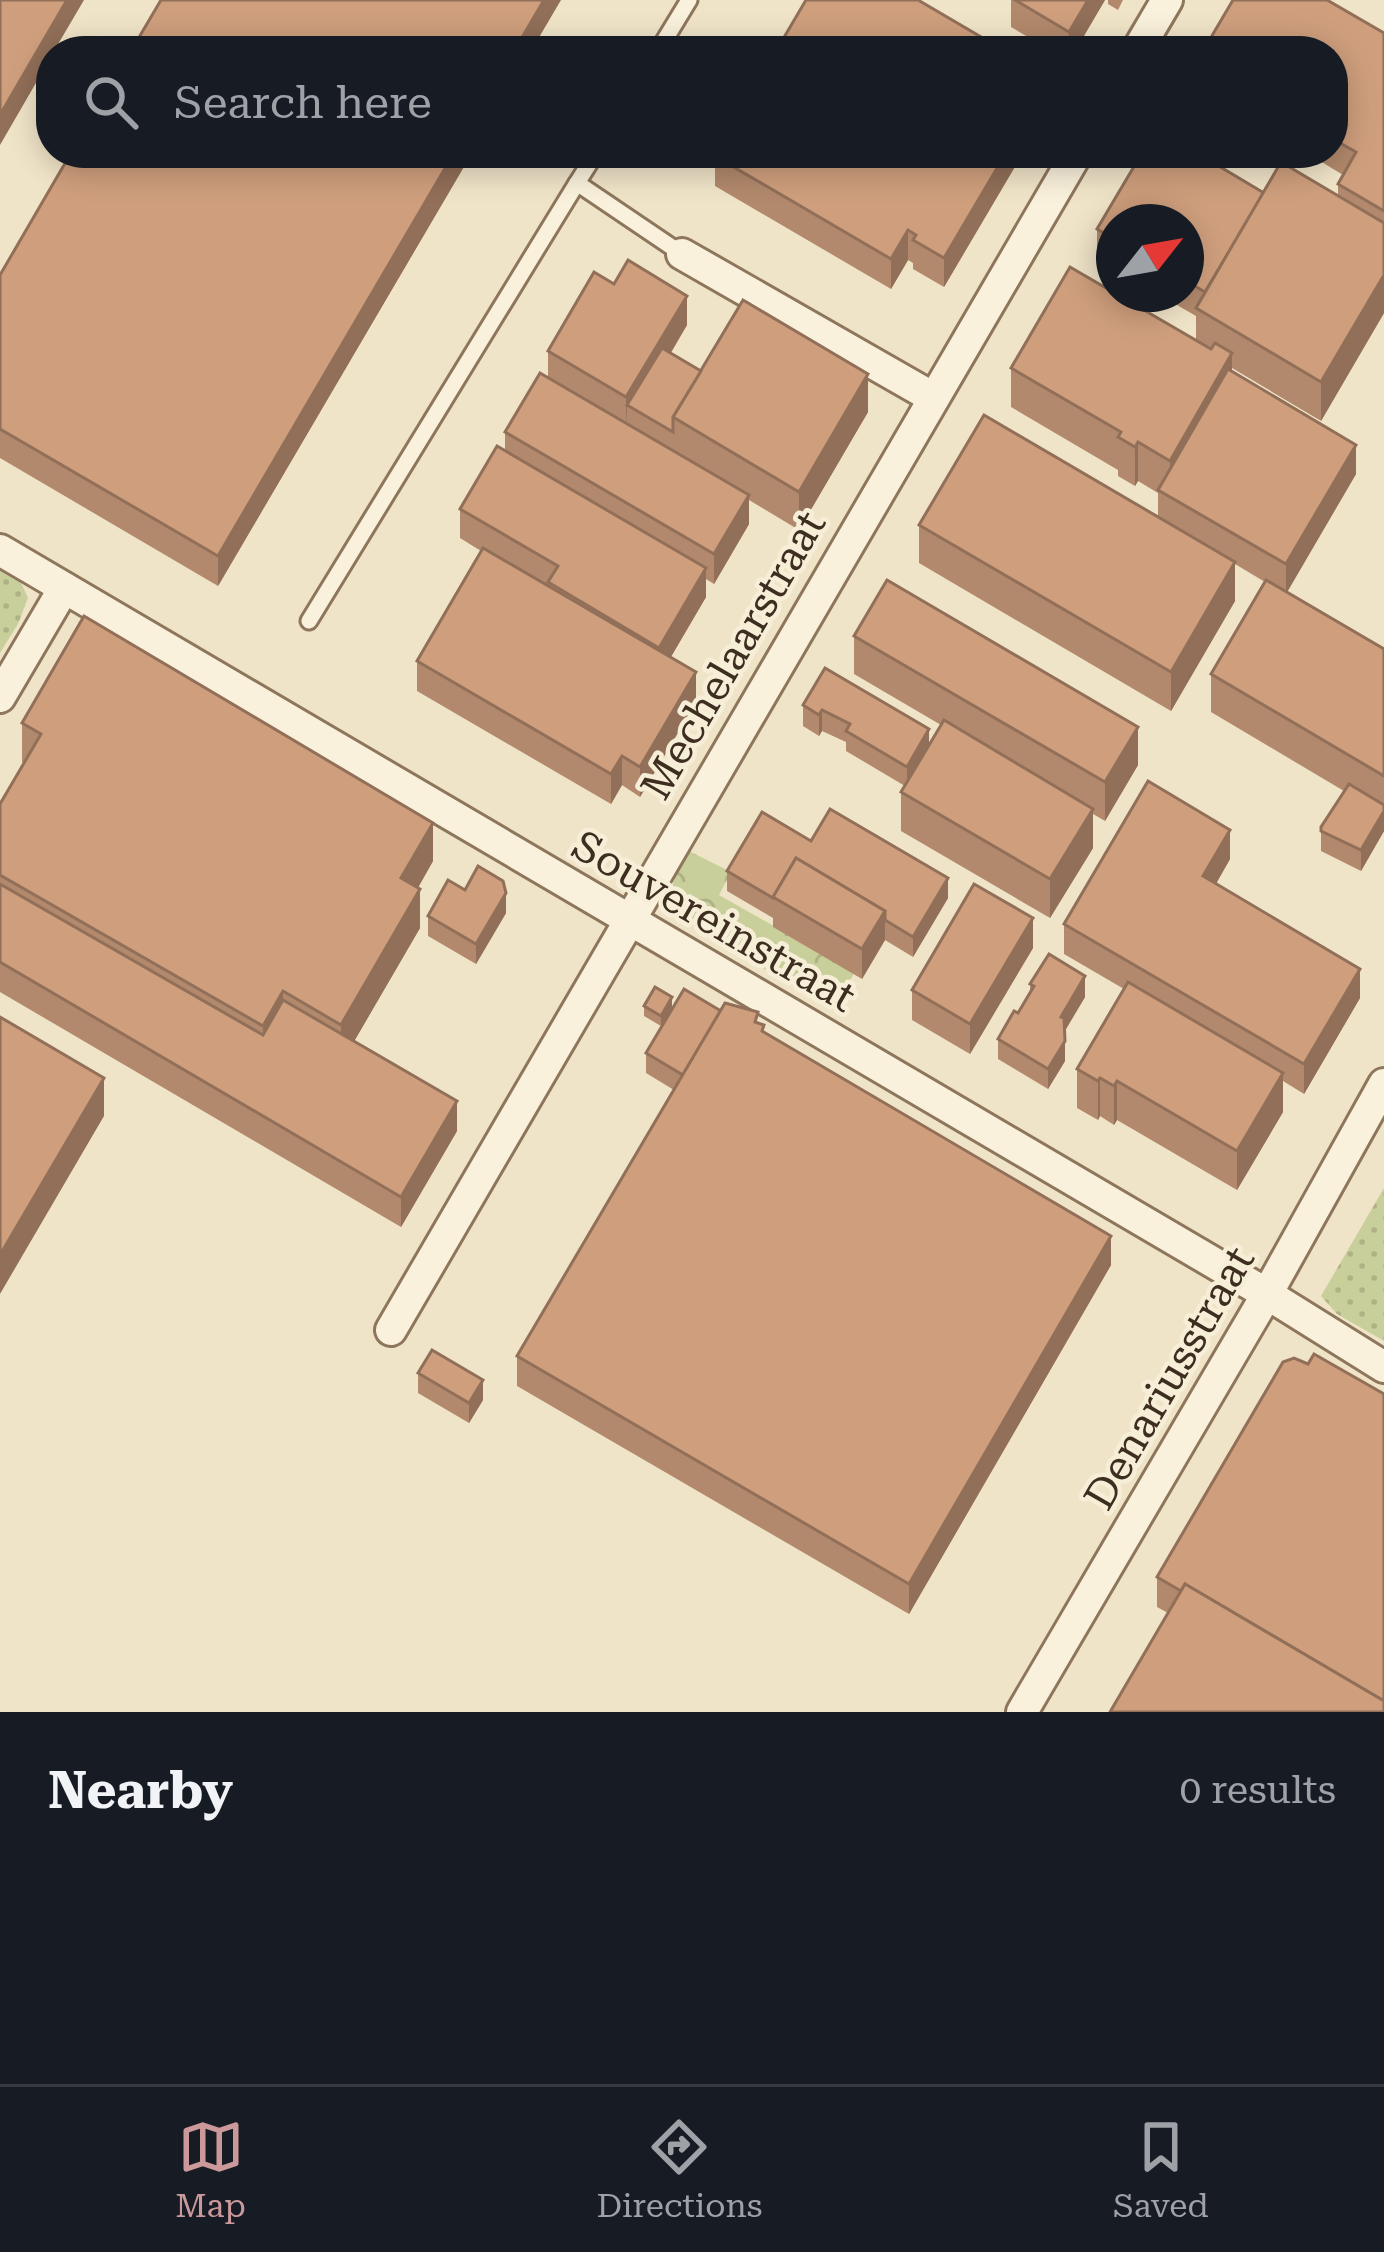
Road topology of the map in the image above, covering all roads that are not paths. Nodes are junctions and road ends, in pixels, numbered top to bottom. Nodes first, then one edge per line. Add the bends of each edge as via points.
1 (689, 0) edge
2 (1167, 0) edge
3 (667, 36) edge
4 (1146, 36) edge
5 (587, 168) edge
6 (1067, 168) edge
7 (578, 183) junction
8 (682, 254) joint
9 (932, 397) junction
10 (0, 550) edge
11 (64, 589) junction
12 (309, 621) dead end
13 (0, 697) edge
14 (628, 920) junction
15 (1384, 1084) edge
16 (1267, 1294) junction
17 (391, 1330) dead end
18 (1384, 1367) edge
19 (1022, 1712) edge

1 - 3 lane
2 - 4 street
5 - 7 lane
6 - 9 street, Mechelaarstraat
7 - 8 lane
7 - 12 lane
8 - 9 street
9 - 14 street, Mechelaarstraat
10 - 11 street, Souvereinstraat
11 - 13 street
11 - 14 street, Souvereinstraat
14 - 16 street, Souvereinstraat
14 - 17 street, Mechelaarstraat
15 - 16 street, Denariusstraat
16 - 18 street, Souvereinstraat
16 - 19 street, Denariusstraat

